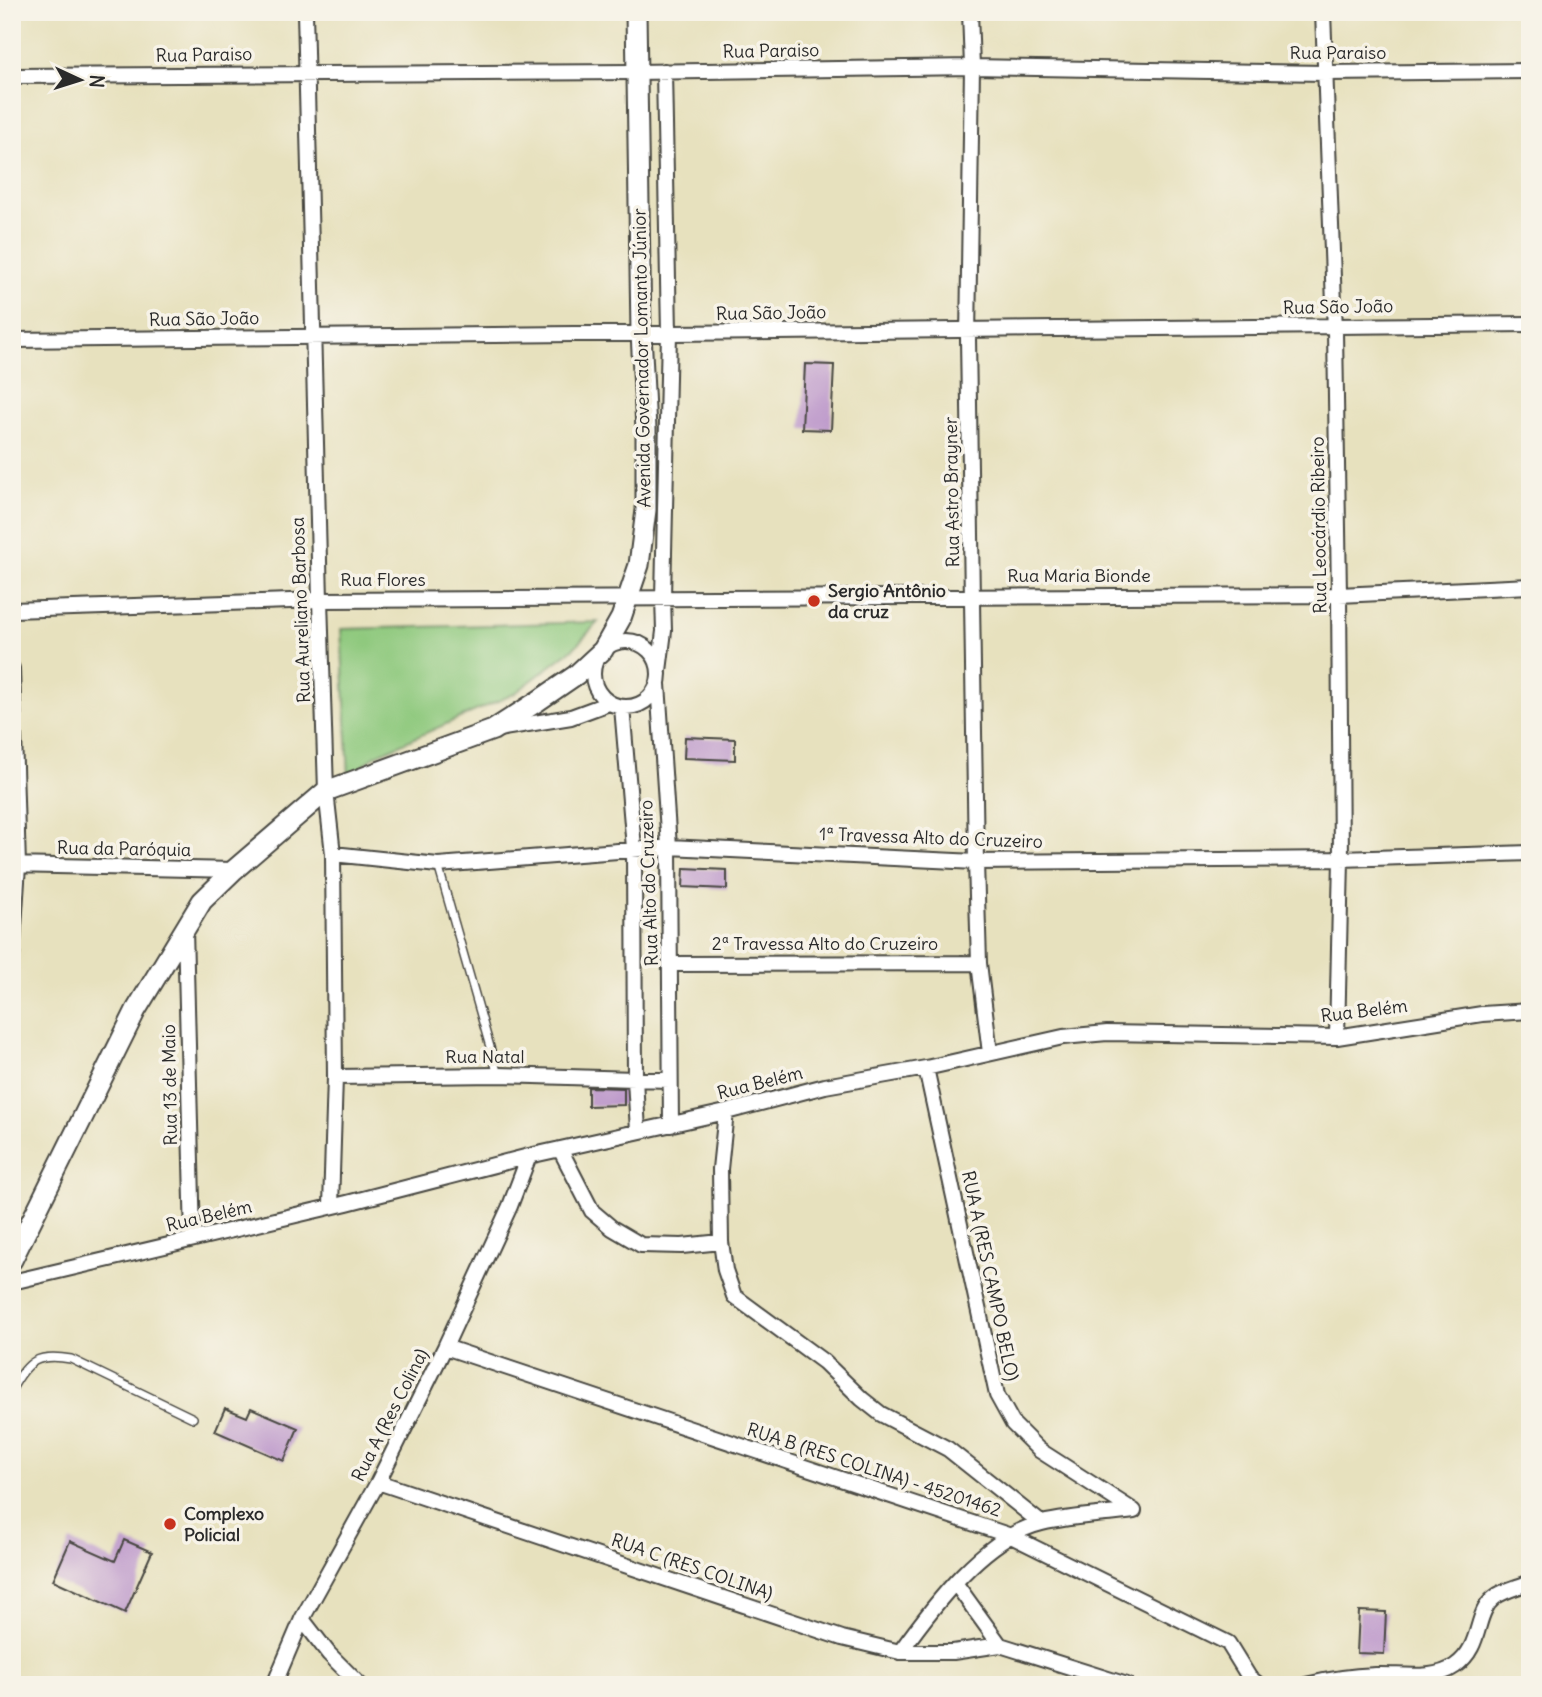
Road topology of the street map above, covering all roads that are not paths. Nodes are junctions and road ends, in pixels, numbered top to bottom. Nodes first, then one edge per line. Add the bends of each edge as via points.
1 (305, 12) edge
2 (636, 12) edge
3 (970, 12) edge
4 (1323, 12) edge
5 (971, 67) junction
6 (664, 71) junction
7 (1530, 71) edge
8 (636, 72) junction
9 (305, 73) junction
10 (1325, 73) junction
11 (12, 76) edge
12 (1530, 324) edge
13 (1335, 326) junction
14 (969, 330) junction
15 (641, 333) junction
16 (669, 333) junction
17 (314, 337) junction
18 (12, 340) edge
19 (1530, 586) edge
20 (974, 595) junction
21 (1339, 595) junction
22 (628, 597) junction
23 (663, 597) junction
24 (320, 600) junction
25 (12, 610) edge
26 (603, 650) junction
27 (12, 668) edge
28 (659, 678) junction
29 (615, 705) junction
30 (493, 730) junction
31 (326, 791) junction
32 (669, 846) junction
33 (634, 848) junction
34 (1530, 853) edge
35 (333, 854) junction
36 (1341, 859) junction
37 (976, 862) junction
38 (438, 865) junction
39 (15, 866) edge
40 (234, 870) junction
41 (185, 929) junction
42 (12, 957) edge
43 (979, 963) junction
44 (671, 964) junction
45 (1530, 1011) edge
46 (1337, 1037) junction
47 (990, 1053) junction
48 (926, 1068) junction
49 (498, 1075) junction
50 (335, 1077) junction
51 (635, 1079) junction
52 (669, 1080) junction
53 (726, 1112) junction
54 (671, 1125) junction
55 (638, 1131) junction
56 (560, 1149) junction
57 (529, 1156) junction
58 (331, 1206) junction
59 (193, 1239) junction
60 (721, 1242) junction
61 (12, 1260) edge
62 (12, 1282) edge
63 (445, 1347) junction
64 (12, 1389) edge
65 (193, 1418) dead end
66 (378, 1482) junction
67 (1041, 1523) junction
68 (1011, 1536) junction
69 (1530, 1582) edge
70 (956, 1584) junction
71 (302, 1619) junction
72 (1000, 1645) junction
73 (900, 1652) junction
74 (274, 1685) edge
75 (360, 1685) edge
76 (1127, 1685) edge
77 (1259, 1685) edge
78 (1306, 1685) edge

1 - 9 street, Rua Aureliano Barbosa
2 - 8 main road, Avenida Governador Lomanto Júnior
3 - 5 street, Rua Astro Brayner
4 - 10 street, Rua Leocárdio Ribeiro
5 - 6 street, Rua Paraiso
5 - 10 street, Rua Paraiso
5 - 14 street, Rua Astro Brayner
6 - 8 street, Rua Paraiso
6 - 16 street, Rua Alto do Cruzeiro
7 - 10 street, Rua Paraiso
8 - 9 street, Rua Paraiso
8 - 15 main road, Avenida Governador Lomanto Júnior
9 - 11 street, Rua Paraiso
9 - 17 street, Rua Aureliano Barbosa
10 - 13 street, Rua Leocárdio Ribeiro
12 - 13 street, Rua São João
13 - 14 street, Rua São João
13 - 21 street, Rua Leocárdio Ribeiro
14 - 16 street, Rua São João
14 - 20 street, Rua Astro Brayner
15 - 16 street, Rua São João
15 - 17 street, Rua São João
15 - 22 main road, Avenida Governador Lomanto Júnior via 646,510 639,565
16 - 23 street, Rua Alto do Cruzeiro
17 - 18 street, Rua São João
17 - 24 street, Rua Aureliano Barbosa
19 - 21 street, Rua Maria Bionde
20 - 21 street, Rua Maria Bionde
20 - 23 street, Rua Maria Bionde
20 - 37 street, Rua Astro Brayner
21 - 36 street, Rua Leocárdio Ribeiro
22 - 23 street, Rua Maria Bionde
22 - 24 street, Rua Flores
22 - 26 main road, Avenida Governador Lomanto Júnior
23 - 28 street, Rua Alto do Cruzeiro
24 - 25 street, Rua Flores
24 - 31 street, Rua Aureliano Barbosa
26 - 28 street via 625,641 638,643 656,659
26 - 29 street via 594,668 596,688
26 - 30 main road, Avenida Governador Lomanto Júnior via 576,675
27 - 39 street
28 - 29 street via 648,700 640,705
28 - 32 street, Rua Alto do Cruzeiro
29 - 30 street
29 - 33 street, Rua Alto do Cruzeiro
30 - 31 main road, Avenida Governador Lomanto Júnior
31 - 35 street, Rua Aureliano Barbosa
31 - 40 main road, Avenida Governador Lomanto Júnior
32 - 33 street, 1ª Travessa Alto do Cruzeiro
32 - 37 street, 1ª Travessa Alto do Cruzeiro
32 - 44 street, Rua Alto do Cruzeiro
33 - 38 street, 1ª Travessa Alto do Cruzeiro
33 - 51 street, Rua Alto do Cruzeiro
34 - 36 street, 1ª Travessa Alto do Cruzeiro
35 - 38 street, 1ª Travessa Alto do Cruzeiro
35 - 50 street, Rua Aureliano Barbosa
36 - 37 street, 1ª Travessa Alto do Cruzeiro
36 - 46 street, Rua Leocárdio Ribeiro
37 - 43 street, Rua Astro Brayner
38 - 49 lane
39 - 40 street, Rua da Paróquia
39 - 42 street
40 - 41 main road, Avenida Governador Lomanto Júnior via 202,901
41 - 59 street, Rua 13 de Maio
41 - 61 main road, Avenida Governador Lomanto Júnior via 136,1010
43 - 44 street, 2ª Travessa Alto do Cruzeiro
43 - 47 street, Rua Astro Brayner
44 - 52 street, Rua Alto do Cruzeiro
45 - 46 street, Rua Belém
46 - 47 street, Rua Belém via 1107,1033
47 - 48 street, Rua Belém
48 - 53 street, Rua Belém via 825,1086
48 - 67 street, RUA A (RES CAMPO BELO) via 997,1395 1013,1424 1039,1450 1134,1511
49 - 50 street, Rua Natal
49 - 51 street, Rua Natal
50 - 58 street, Rua Aureliano Barbosa
51 - 52 street
51 - 55 street, Rua Alto do Cruzeiro
52 - 54 street, Rua Alto do Cruzeiro
53 - 54 street, Rua Belém
53 - 60 street via 720,1169
54 - 55 street, Rua Belém
55 - 56 street, Rua Belém
56 - 57 street, Rua Belém
56 - 60 street via 592,1210 641,1245
57 - 58 street, Rua Belém
57 - 63 street, Rua A (Res Colina)
58 - 59 street, Rua Belém
59 - 62 street, Rua Belém
60 - 67 street via 724,1270 734,1296 824,1362 881,1414 948,1449
63 - 66 street, Rua A (Res Colina)
63 - 68 street, RUA B (RES COLINA) - 45201462
64 - 65 lane via 30,1363 52,1355 71,1359
66 - 71 street, Rua A (Res Colina)
66 - 73 street, RUA C (RES COLINA) via 842,1638
67 - 68 street
68 - 70 street via 982,1556
68 - 77 street, RUA B (RES COLINA) - 45201462 via 1228,1643
69 - 78 street via 1497,1595 1486,1605 1469,1653 1454,1667 1438,1674 1340,1678
70 - 72 street
70 - 73 street
71 - 74 street, Rua A (Res Colina)
71 - 75 street
72 - 73 street, RUA C (RES COLINA)
72 - 76 street

